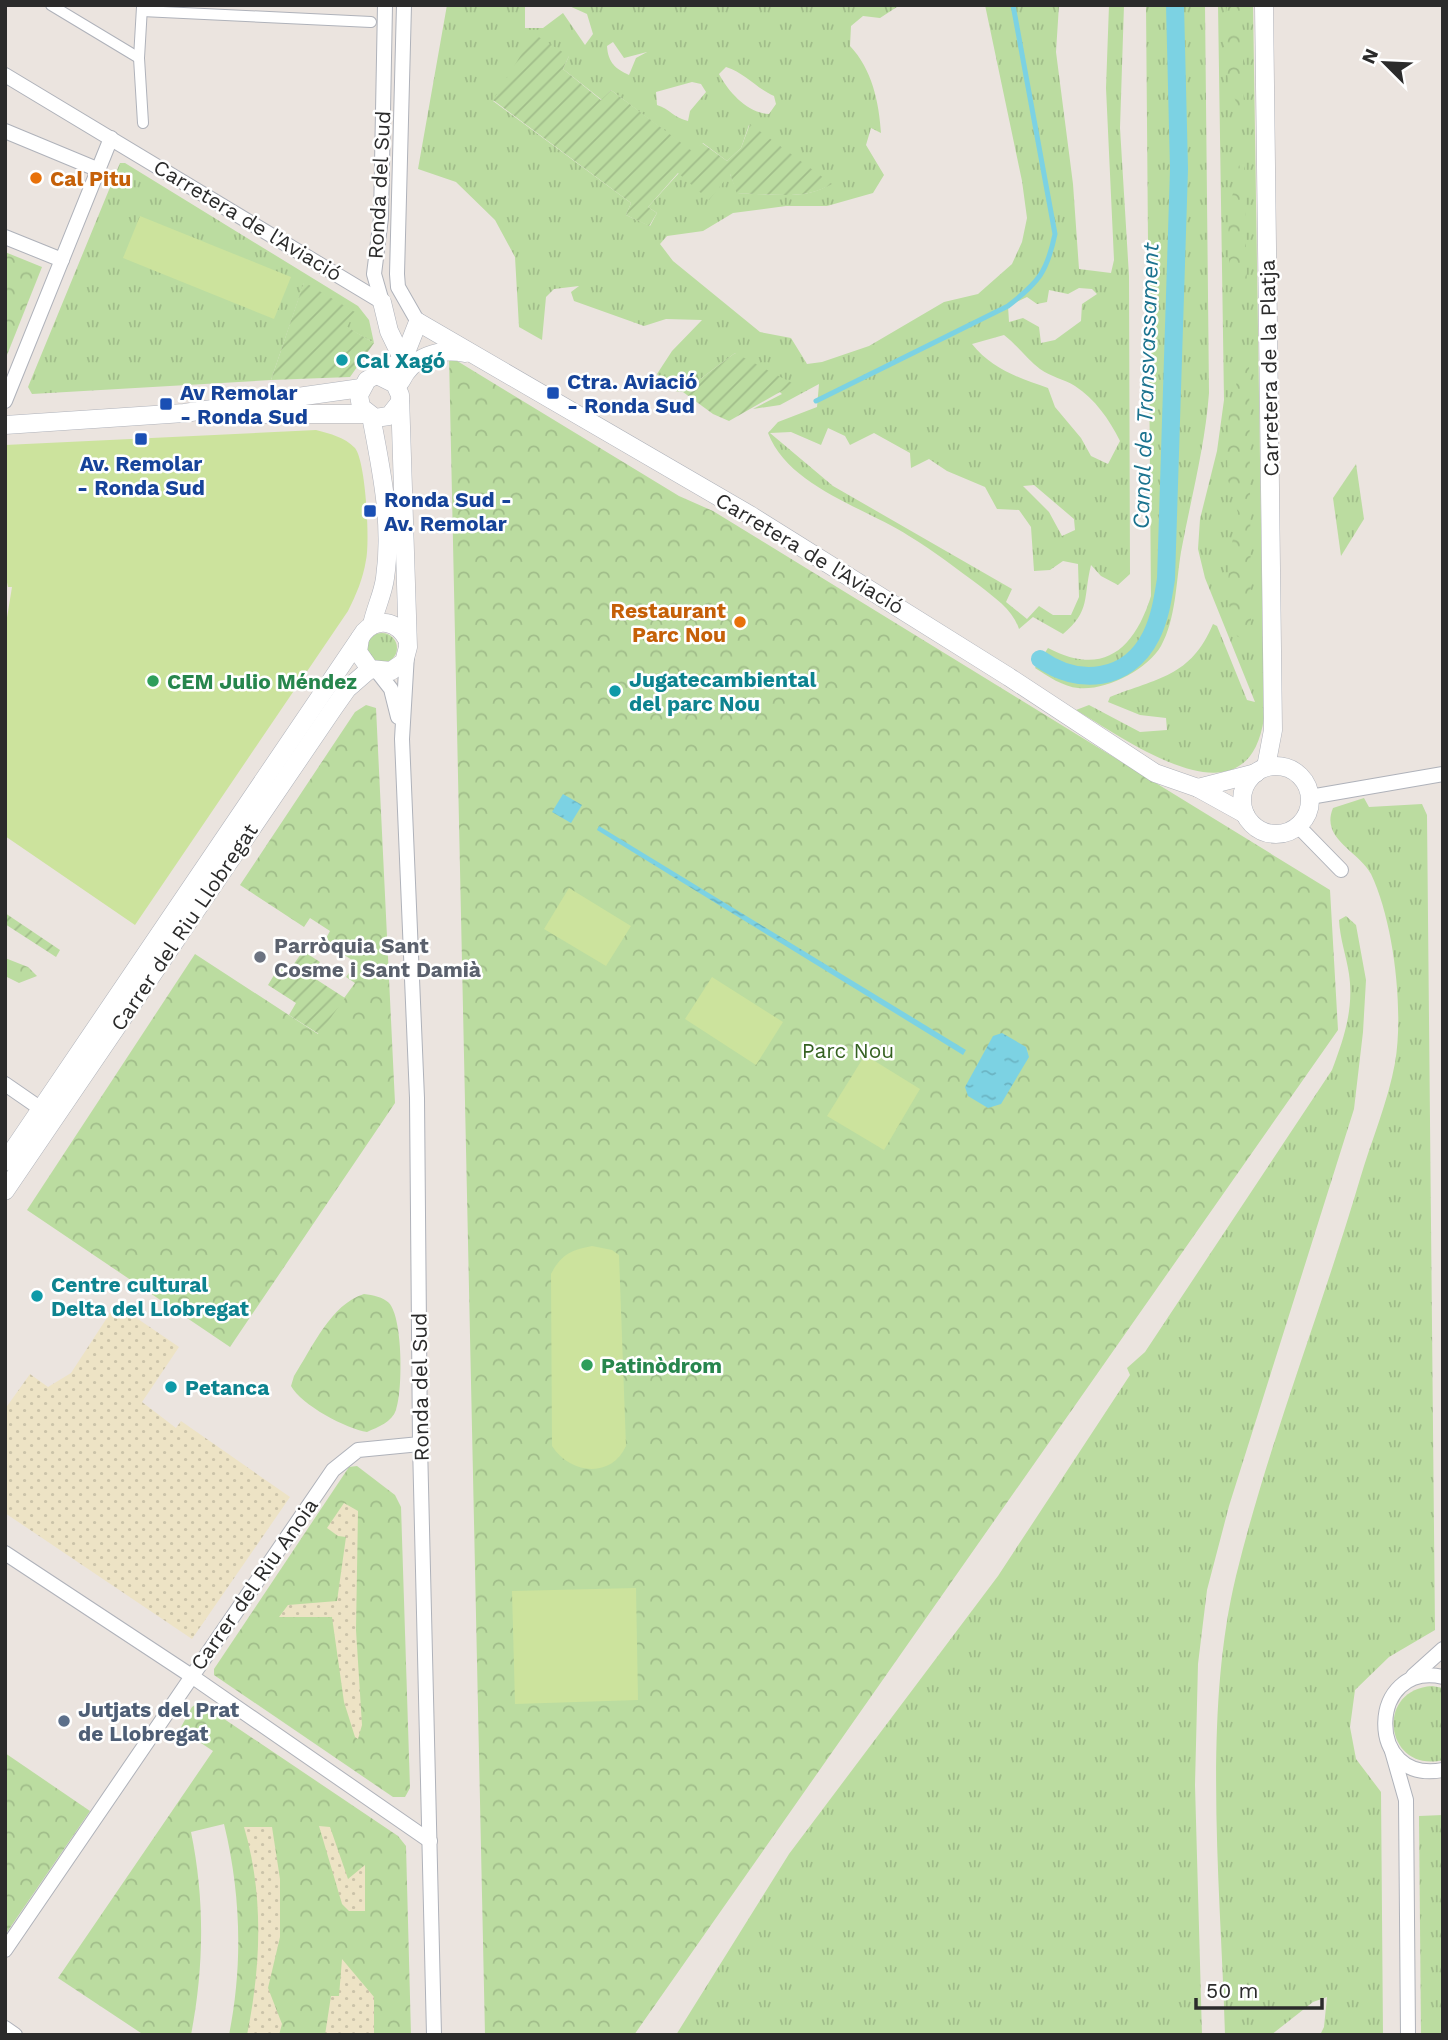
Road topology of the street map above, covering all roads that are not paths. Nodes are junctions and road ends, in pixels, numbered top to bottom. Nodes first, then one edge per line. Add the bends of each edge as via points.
1 (51, 5) edge
2 (385, 5) edge
3 (404, 5) edge
4 (1264, 5) edge
5 (142, 8) edge
6 (372, 22) dead end
7 (139, 58) junction
8 (5, 75) edge
9 (143, 123) dead end
10 (5, 131) edge
11 (111, 138) junction
12 (99, 170) junction
13 (5, 237) edge
14 (62, 260) junction
15 (382, 302) junction
16 (418, 322) junction
17 (468, 354) junction
18 (405, 363) junction
19 (379, 376) junction
20 (361, 388) junction
21 (399, 395) junction
22 (5, 401) edge
23 (184, 413) junction
24 (369, 415) junction
25 (5, 425) edge
26 (366, 631) junction
27 (407, 647) junction
28 (373, 670) junction
29 (1273, 730) junction
30 (402, 739) junction
31 (1289, 768) junction
32 (1261, 770) junction
33 (1443, 774) edge
34 (1198, 788) junction
35 (1311, 797) junction
36 (1245, 814) junction
37 (1298, 826) junction
38 (1342, 870) dead end
39 (5, 1084) edge
40 (48, 1114) junction
41 (5, 1162) edge
42 (5, 1191) edge
43 (420, 1444) junction
44 (5, 1553) edge
45 (1443, 1649) edge
46 (190, 1675) junction
47 (1443, 1677) edge
48 (1398, 1689) junction
49 (1392, 1751) junction
50 (1443, 1770) edge
51 (430, 1841) junction
52 (5, 1951) edge
53 (5, 2028) edge
54 (15, 2035) edge
55 (434, 2035) edge
56 (1408, 2035) edge

1 - 7 street
2 - 15 street, Ronda del Sud via 381,218 374,274
3 - 16 street, Ronda del Sud via 397,274 398,287
4 - 29 street, Carretera de la Platja
5 - 6 street
5 - 7 street
7 - 9 street
8 - 11 street, Carretera de l'Aviació
10 - 12 street
11 - 12 street
11 - 15 street, Carretera de l'Aviació
12 - 14 street
13 - 14 street
14 - 22 street
15 - 18 street, Ronda del Sud via 389,331
16 - 17 street, Carretera de l'Aviació
16 - 18 street, Ronda del Sud
17 - 18 street via 448,350
17 - 34 street, Carretera de l'Aviació via 761,522 1155,773
18 - 19 street
18 - 21 street, Ronda del Sud
19 - 20 street
19 - 21 street via 390,379
20 - 23 street
20 - 24 street via 359,401
21 - 24 street via 389,416
21 - 27 street, Ronda del Sud
23 - 24 street
23 - 25 street
24 - 26 street via 381,458 387,555 385,580
26 - 27 street via 390,623 397,626
26 - 28 street via 358,652
26 - 40 street, Carrer del Riu Llobregat
27 - 28 street via 398,667
27 - 30 street, Ronda del Sud
28 - 30 street, Ronda del Sud via 391,689
28 - 40 street, Carrer del Riu Llobregat via 343,695
29 - 31 street, Carretera de la Platja
29 - 32 street, Carretera de la Platja
30 - 43 street, Ronda del Sud via 417,1098
31 - 32 street
31 - 35 street via 1307,785
32 - 34 street
32 - 36 street via 1243,791
33 - 35 street
34 - 36 street, Carretera de l'Aviació
35 - 37 street via 1306,817
36 - 37 street via 1252,825 1267,833 1281,834
37 - 38 street
39 - 40 street
40 - 41 street, Carrer del Riu Llobregat
40 - 42 street, Carrer del Riu Llobregat
43 - 46 street, Carrer del Riu Anoia via 358,1450 333,1470
43 - 51 street, Ronda del Sud
44 - 46 street
45 - 48 street
46 - 51 street
46 - 52 street, Carrer del Riu Anoia
47 - 48 street via 1424,1676
48 - 49 street via 1384,1719
49 - 50 street via 1419,1771
49 - 56 street via 1405,1800
51 - 55 street, Ronda del Sud
53 - 54 street

